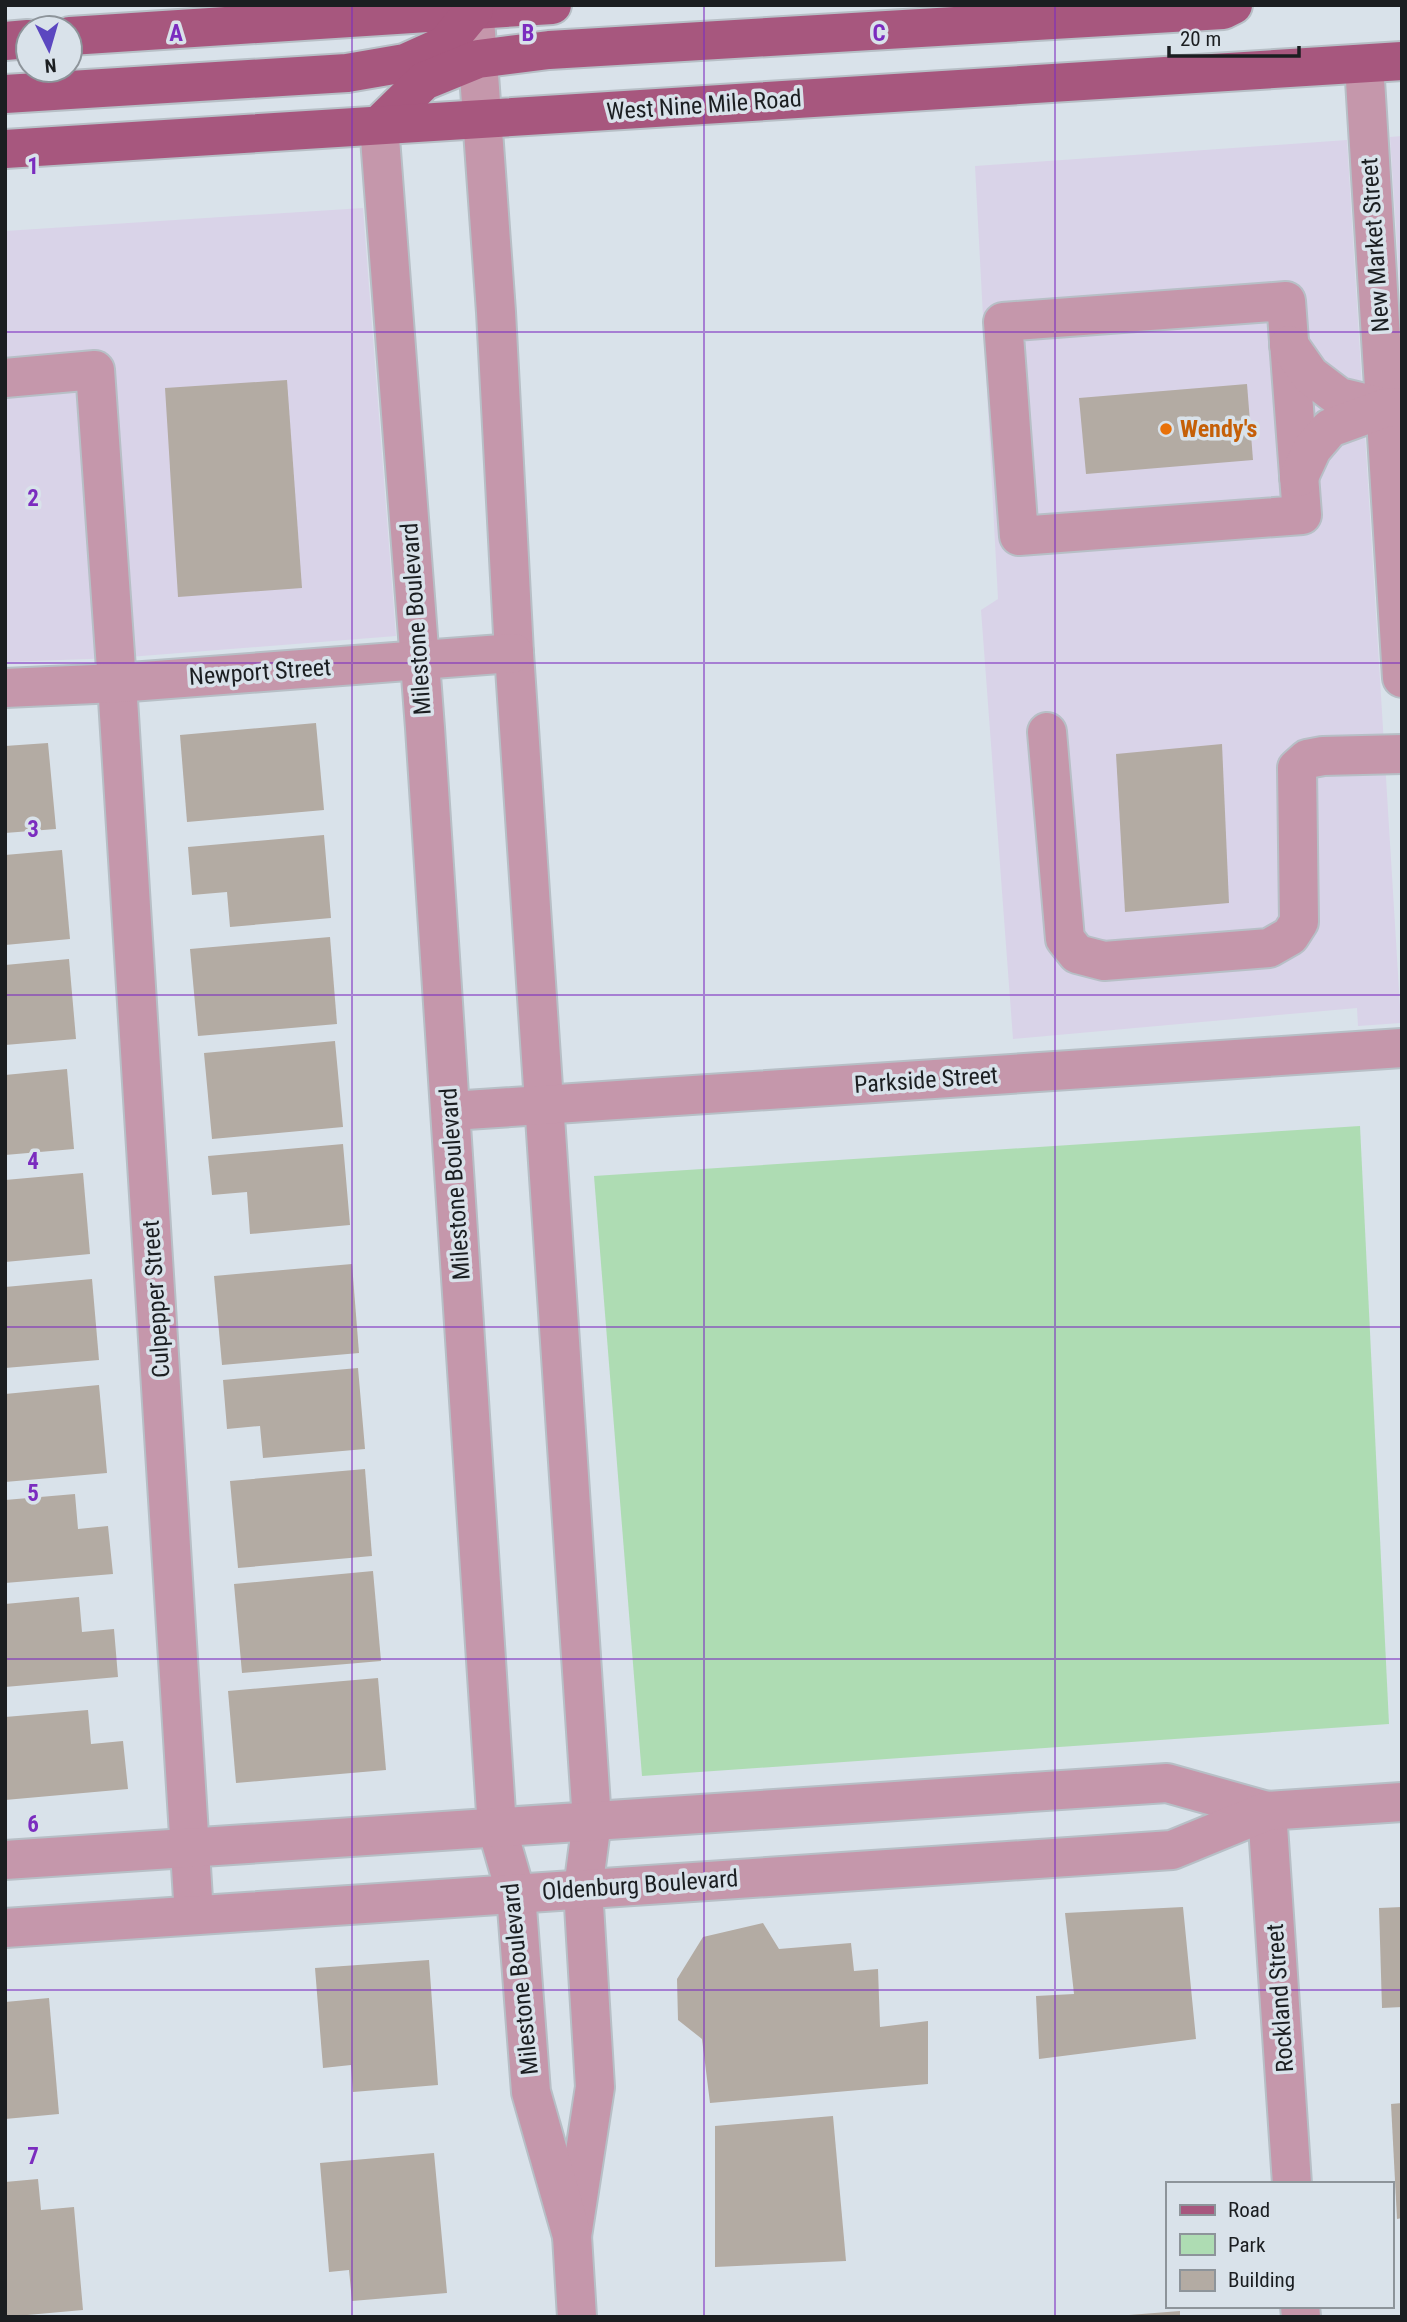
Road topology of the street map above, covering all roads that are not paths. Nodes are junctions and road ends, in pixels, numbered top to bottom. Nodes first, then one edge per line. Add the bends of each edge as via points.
1 (552, 5) edge
2 (1233, 5) edge
3 (474, 8) edge
4 (84, 35) edge
5 (478, 59) junction
6 (1402, 61) edge
7 (1364, 64) junction
8 (5, 94) edge
9 (481, 119) junction
10 (379, 125) junction
11 (5, 149) edge
12 (1289, 345) junction
13 (5, 378) edge
14 (1394, 408) edge
15 (1299, 477) junction
16 (514, 653) junction
17 (420, 660) junction
18 (1402, 678) edge
19 (117, 683) junction
20 (5, 688) edge
21 (1047, 732) dead end
22 (1402, 754) edge
23 (1402, 1048) edge
24 (544, 1105) junction
25 (451, 1111) junction
26 (1402, 1802) edge
27 (1267, 1811) junction
28 (592, 1821) junction
29 (497, 1828) junction
30 (190, 1848) junction
31 (5, 1860) edge
32 (583, 1889) junction
33 (516, 1894) junction
34 (194, 1915) junction
35 (5, 1928) edge
36 (1292, 2182) edge
37 (572, 2236) junction
38 (577, 2317) edge

1 - 3 main road
2 - 5 main road via 1223,10 549,50
3 - 4 main road
3 - 5 street, Milestone Boulevard
3 - 8 main road via 445,45 405,63 347,74
5 - 9 street, Milestone Boulevard
5 - 10 main road via 424,81
6 - 7 main road, West Nine Mile Road
7 - 9 main road, West Nine Mile Road
7 - 14 street, New Market Street
9 - 10 main road, West Nine Mile Road
9 - 16 street, Milestone Boulevard
10 - 11 main road, West Nine Mile Road
10 - 17 street, Milestone Boulevard
12 - 14 street via 1310,375 1339,397
12 - 15 street
12 - 15 street via 1286,301 1003,322 1019,536 1302,515
13 - 19 street, Culpepper Street via 95,370
14 - 15 street via 1330,428 1312,449
14 - 18 street, New Market Street
16 - 17 street, Newport Street
16 - 24 street, Milestone Boulevard
17 - 19 street, Newport Street
17 - 25 street, Milestone Boulevard
19 - 20 street, Newport Street
19 - 30 street, Culpepper Street
21 - 22 street via 1065,939 1077,954 1104,961 1269,948 1290,936 1299,922 1297,768 1307,759 1323,756
23 - 24 street, Parkside Street
24 - 25 street, Parkside Street
24 - 28 street, Milestone Boulevard
25 - 29 street, Milestone Boulevard
26 - 27 street, Oldenburg Boulevard
27 - 28 street, Oldenburg Boulevard via 1167,1783
27 - 32 street, Oldenburg Boulevard via 1172,1850
27 - 36 street, Rockland Street
28 - 29 street, Oldenburg Boulevard
28 - 32 street, Milestone Boulevard
29 - 30 street, Oldenburg Boulevard
29 - 33 street, Milestone Boulevard
30 - 31 street, Oldenburg Boulevard
30 - 34 street, Culpepper Street
32 - 33 street, Oldenburg Boulevard
32 - 37 street, Milestone Boulevard via 595,2087
33 - 34 street, Oldenburg Boulevard
33 - 37 street, Milestone Boulevard via 531,2092
34 - 35 street, Oldenburg Boulevard
37 - 38 street, Milestone Boulevard

